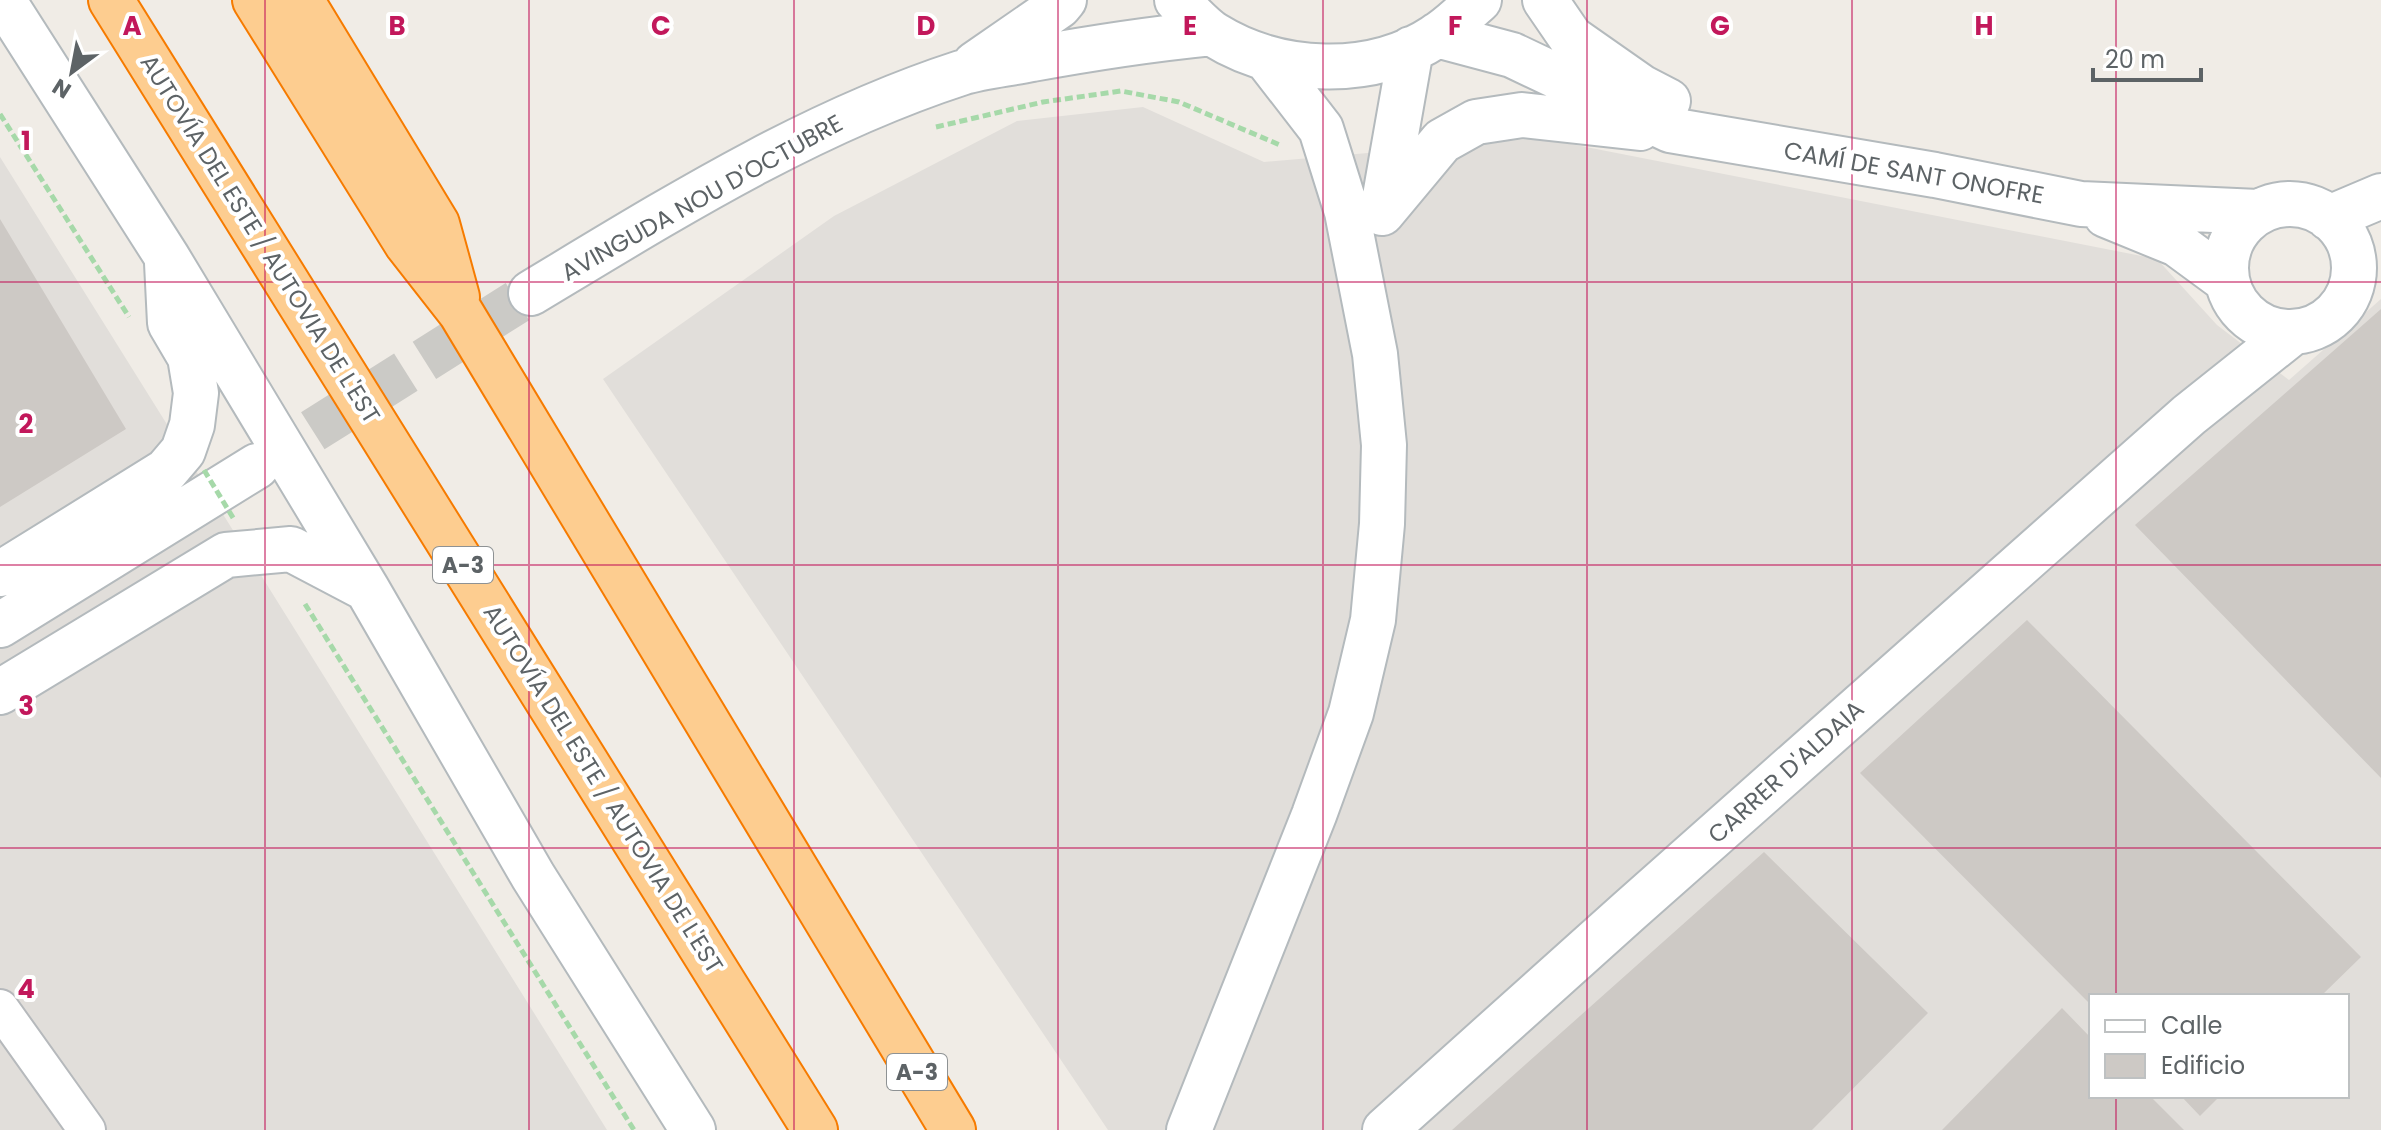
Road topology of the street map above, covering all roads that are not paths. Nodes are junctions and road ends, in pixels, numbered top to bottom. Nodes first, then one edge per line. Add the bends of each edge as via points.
1 (3, 0) edge
2 (111, 0) edge
3 (255, 0) edge
4 (301, 0) edge
5 (1064, 0) edge
6 (1177, 0) edge
7 (1479, 0) edge
8 (1545, 0) edge
9 (1212, 33) junction
10 (1424, 42) junction
11 (1266, 58) junction
12 (964, 72) junction
13 (1670, 130) junction
14 (1748, 143) junction
15 (2381, 196) edge
16 (2081, 204) junction
17 (2258, 212) junction
18 (1382, 213) junction
19 (2329, 218) junction
20 (167, 257) junction
21 (2367, 262) edge
22 (531, 293) tunnel mouth
23 (2235, 297) junction
24 (461, 313) junction
25 (2292, 333) junction
26 (1375, 354) junction
27 (2189, 415) junction
28 (257, 466) tunnel mouth
29 (0, 574) edge
30 (367, 589) junction
31 (0, 625) edge
32 (0, 692) edge
33 (0, 1008) edge
34 (87, 1130) edge
35 (693, 1130) edge
36 (815, 1130) edge
37 (953, 1130) edge
38 (1189, 1130) edge
39 (1385, 1130) edge

1 - 20 street
2 - 36 highway, AUTOVÍA DEL ESTE / AUTOVIA DE L'EST / A-3
3 - 24 highway, A-3 via 407,244
4 - 24 highway via 437,224
5 - 12 street
6 - 9 street
7 - 10 street
8 - 14 street, CAMÍ DE SANT ONOFRE via 1571,38 1641,87
9 - 11 street
9 - 12 street
10 - 11 street via 1364,64 1315,67
10 - 13 street, CAMÍ DE SANT ONOFRE via 1512,55
10 - 18 street
11 - 26 street via 1321,129 1347,212
12 - 22 street, AVINGUDA NOU D'OCTUBRE via 856,113 761,160
13 - 14 street, CAMÍ DE SANT ONOFRE
13 - 18 street via 1522,115 1476,122 1442,141
14 - 16 street, CAMÍ DE SANT ONOFRE
15 - 19 street
16 - 17 street, CAMÍ DE SANT ONOFRE
16 - 23 street, CAMÍ DE SANT ONOFRE via 2177,244
17 - 19 street via 2294,204
17 - 23 street via 2231,241 2226,260
18 - 26 street
19 - 21 street via 2353,257
20 - 29 street via 170,323 190,357 196,393 183,451 166,471
20 - 30 street
21 - 25 street via 2335,315 2315,328
23 - 25 street via 2266,328
23 - 27 street, CARRER D'ALDAIA
24 - 37 highway, A-3
25 - 27 street, CARRER D'ALDAIA
26 - 38 street via 1384,445 1382,524 1373,620 1351,713
27 - 39 street, CARRER D'ALDAIA
28 - 31 street
30 - 32 street via 291,549 226,555
30 - 35 street via 533,876
33 - 34 street

